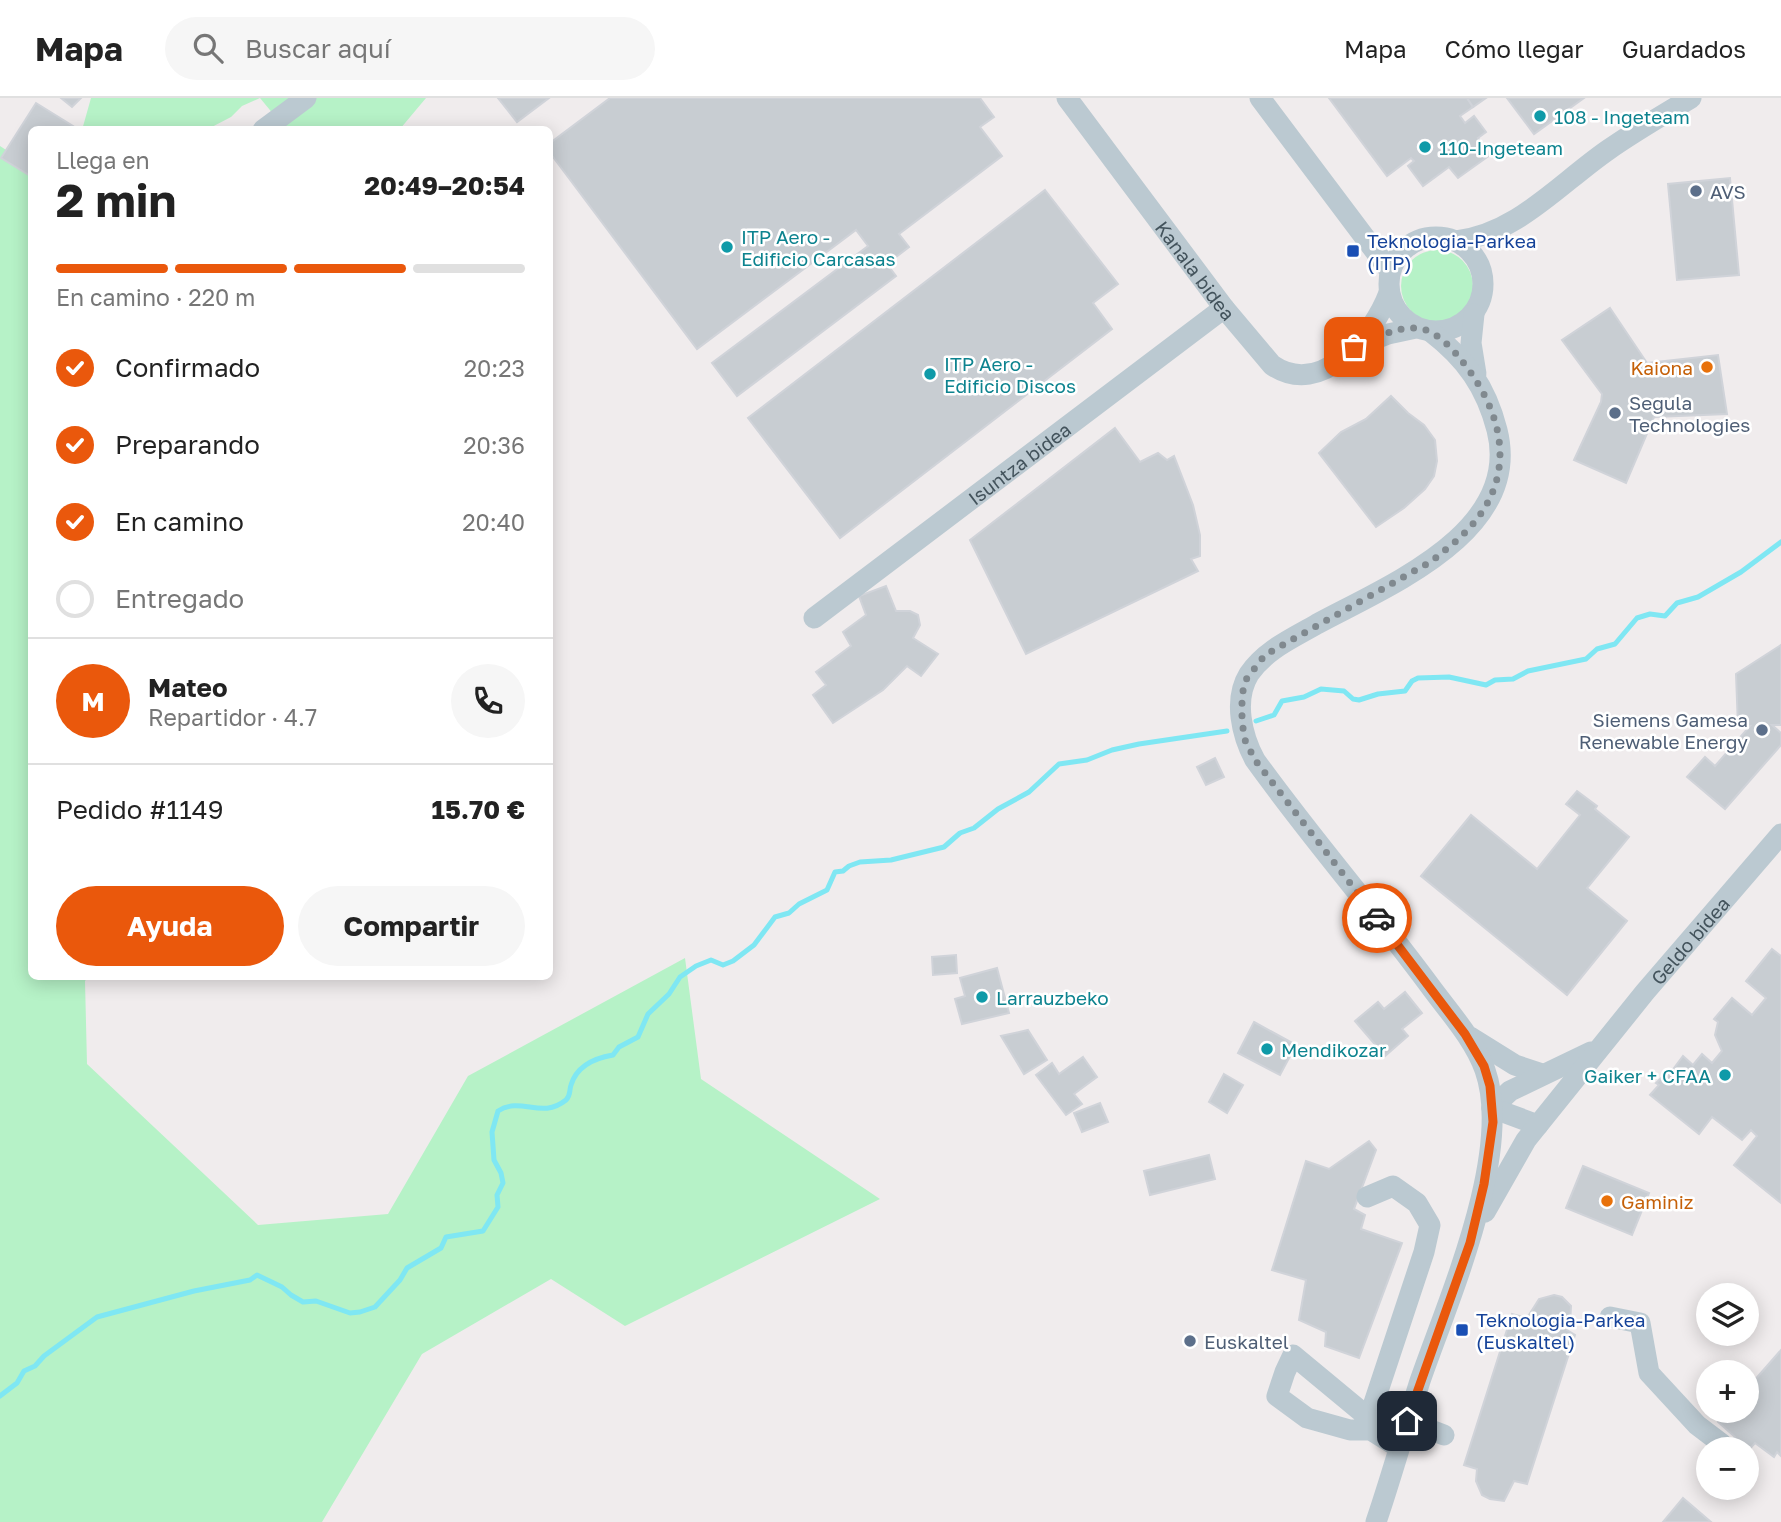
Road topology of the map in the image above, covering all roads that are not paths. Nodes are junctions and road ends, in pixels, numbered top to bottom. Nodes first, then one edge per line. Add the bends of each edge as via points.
1 (306, 98) edge
2 (1067, 98) edge
3 (1260, 98) edge
4 (1691, 98) edge
5 (268, 126) edge
6 (1456, 241) junction
7 (1390, 271) junction
8 (1389, 293) junction
9 (1224, 307) junction
10 (1474, 314) junction
11 (1423, 330) junction
12 (1354, 347) junction
13 (1480, 385) junction
14 (814, 618) dead end
15 (1781, 834) edge
16 (1465, 1034) junction
17 (1599, 1048) junction
18 (1542, 1074) junction
19 (1492, 1108) junction
20 (1538, 1125) junction
21 (1367, 1197) dead end
22 (1470, 1243) junction
23 (1610, 1317) dead end
24 (1407, 1421) junction
25 (1444, 1436) dead end
26 (1713, 1437) edge
27 (1398, 1447) junction
28 (1376, 1522) edge

1 - 5 street
2 - 9 street, Kanala bidea
3 - 7 street
4 - 6 street via 1608,150 1505,227
6 - 7 street via 1440,236 1423,238 1409,245
6 - 10 street via 1478,260 1483,274 1482,295
7 - 8 street
8 - 11 street via 1399,313
8 - 12 street, Kanala bidea via 1377,319
9 - 12 street, Kanala bidea via 1272,365 1292,375 1322,371
9 - 14 street, Isuntza bidea
10 - 11 street via 1447,331
10 - 13 street via 1472,358
11 - 12 street, Kanala bidea via 1388,334
11 - 13 street via 1458,356
13 - 16 street via 1490,402 1501,443 1499,471 1490,498 1473,524 1432,561 1265,655 1245,681 1242,696 1245,740 1255,760
15 - 17 street, Geldo bidea
16 - 18 street via 1515,1065
16 - 19 street via 1484,1066
17 - 18 street
17 - 20 street, Geldo bidea
18 - 19 street via 1510,1091
19 - 20 street
19 - 22 street via 1484,1184
20 - 22 street, Geldo bidea via 1496,1190
21 - 27 street via 1393,1186 1417,1203 1430,1225 1370,1424
22 - 24 street
23 - 26 street via 1640,1323 1649,1373 1688,1417
24 - 25 street
24 - 27 street
27 - 28 street

